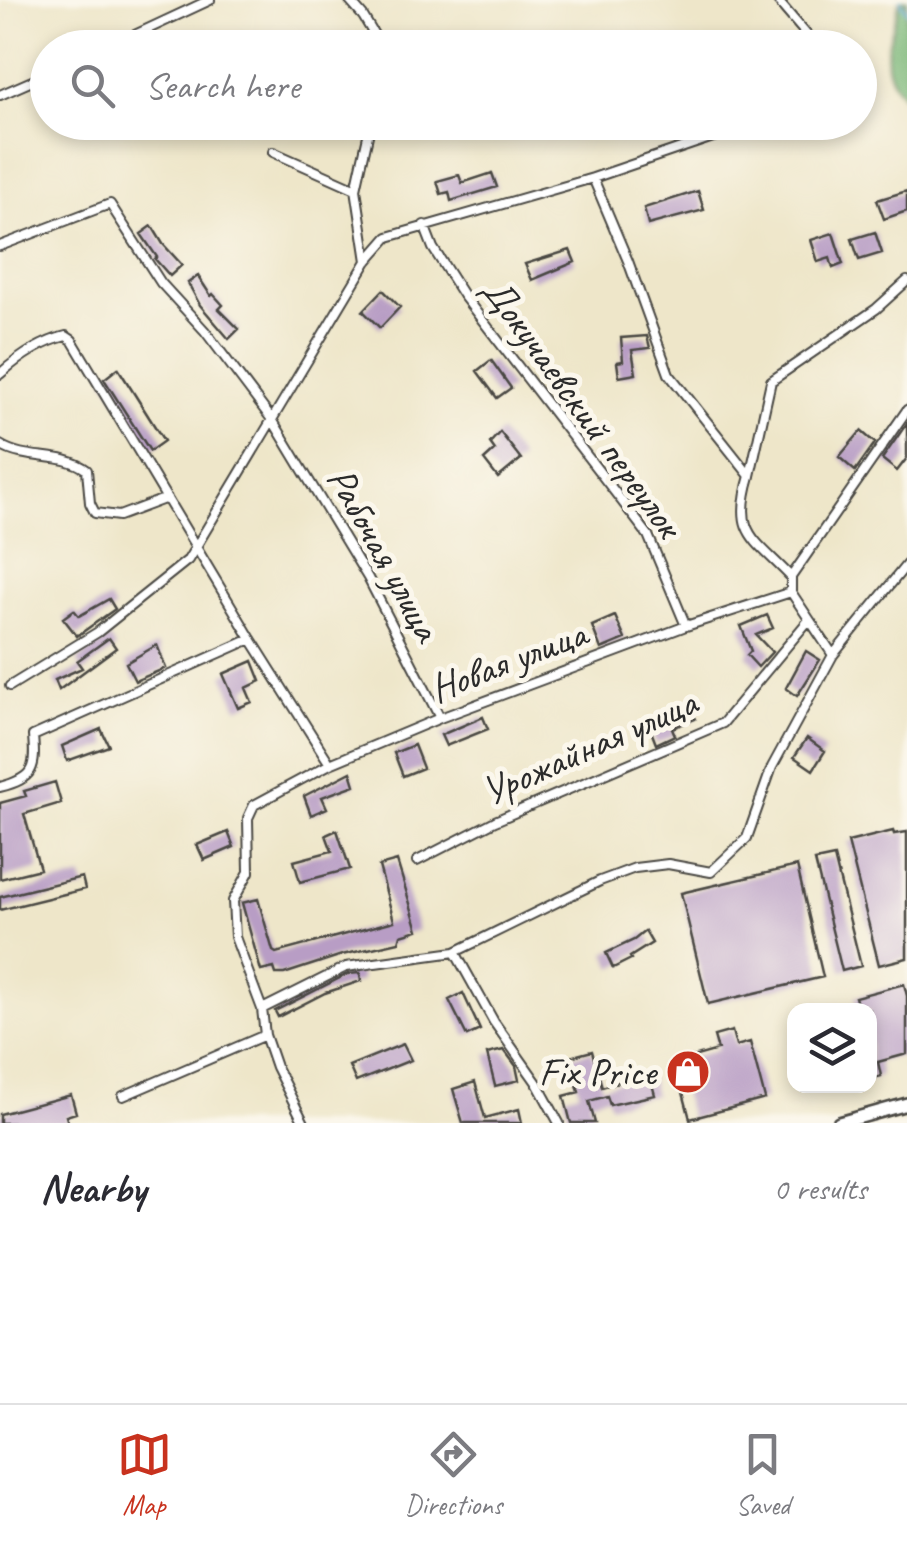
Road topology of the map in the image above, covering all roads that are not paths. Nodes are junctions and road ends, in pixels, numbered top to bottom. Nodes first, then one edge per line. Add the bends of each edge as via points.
1 (210, 0) edge
2 (349, 0) edge
3 (776, 0) edge
4 (146, 30) edge
5 (372, 30) edge
6 (802, 30) edge
7 (30, 82) edge
8 (0, 95) edge
9 (367, 140) edge
10 (704, 140) edge
11 (274, 152) dead end
12 (593, 178) junction
13 (356, 189) junction
14 (424, 225) junction
15 (0, 246) edge
16 (366, 261) junction
17 (907, 281) edge
18 (0, 374) edge
19 (907, 410) edge
20 (273, 420) junction
21 (0, 445) edge
22 (750, 476) junction
23 (168, 498) junction
24 (195, 545) junction
25 (907, 564) edge
26 (790, 577) junction
27 (791, 592) junction
28 (808, 621) junction
29 (686, 626) junction
30 (251, 638) junction
31 (833, 654) junction
32 (10, 686) dead end
33 (440, 718) junction
34 (330, 764) junction
35 (0, 787) edge
36 (416, 861) dead end
37 (455, 952) junction
38 (262, 1008) junction
39 (265, 1035) junction
40 (123, 1096) dead end
41 (907, 1104) edge
42 (304, 1123) edge
43 (559, 1123) edge
44 (839, 1123) edge

1 - 4 street
2 - 5 street
3 - 6 street
7 - 8 street
9 - 13 street
10 - 12 street
11 - 13 street
12 - 14 street
12 - 22 street via 668,374
13 - 16 street
14 - 16 street via 388,237
14 - 29 street, Докучаевский переулок via 463,295 648,534
15 - 20 street, Рабочая улица via 110,204 161,283
16 - 20 street
17 - 22 street via 771,381
18 - 23 street via 66,336
19 - 26 street
20 - 24 street
20 - 33 street, Рабочая улица via 368,578
21 - 23 street via 87,470 95,513 118,516
22 - 26 street via 742,518
23 - 24 street
24 - 30 street
24 - 32 street via 188,560 98,632
25 - 31 street
26 - 27 street
27 - 28 street
27 - 29 street, Новая улица
28 - 31 street
28 - 36 street, Урожайная улица via 724,723
29 - 33 street, Новая улица
30 - 34 street
30 - 35 street via 33,736 32,770
31 - 37 street via 772,766 748,838 711,872 668,864 635,868
33 - 34 street, Новая улица
34 - 38 street, Новая улица via 254,805 248,818 250,872 233,900 235,937
37 - 38 street via 346,968
37 - 43 street
38 - 39 street
39 - 40 street
39 - 42 street
41 - 44 main road

